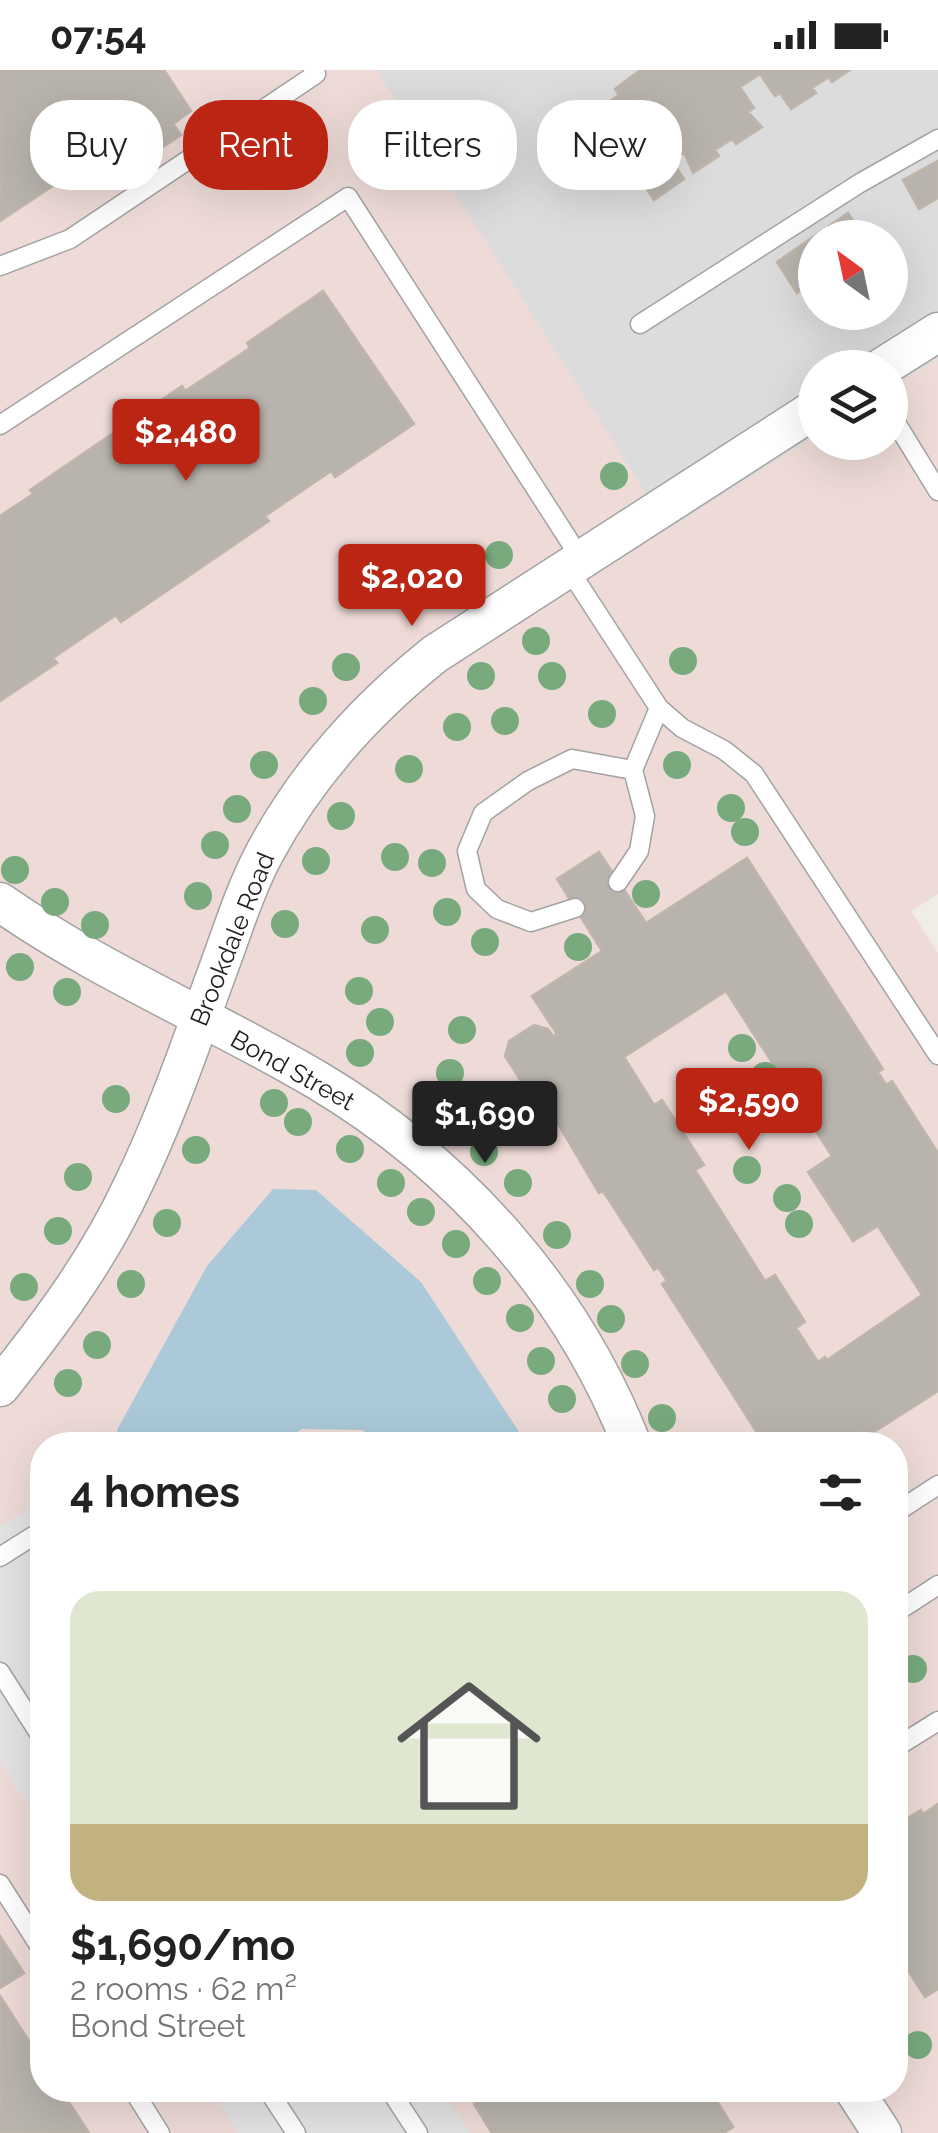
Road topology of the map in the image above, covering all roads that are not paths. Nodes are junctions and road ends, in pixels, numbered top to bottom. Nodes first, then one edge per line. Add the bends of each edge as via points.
1 (313, 70) edge
2 (938, 139) edge
3 (0, 266) edge
4 (640, 324) dead end
5 (938, 332) edge
6 (908, 351) edge
7 (798, 421) edge
8 (0, 425) edge
9 (908, 442) edge
10 (938, 491) edge
11 (574, 563) junction
12 (658, 708) junction
13 (633, 770) junction
14 (618, 882) dead end
15 (0, 902) edge
16 (575, 908) dead end
17 (200, 1018) junction
18 (938, 1055) edge
19 (0, 1387) edge
20 (626, 1432) edge
21 (938, 1485) edge
22 (908, 1505) edge
23 (30, 1538) edge
24 (0, 1557) edge
25 (938, 1584) edge
26 (908, 1604) edge
27 (0, 1672) edge
28 (30, 1719) edge
29 (938, 1721) edge
30 (908, 1740) edge
31 (0, 1884) edge
32 (30, 1931) edge
33 (141, 2102) edge
34 (276, 2102) edge
35 (398, 2102) edge
36 (861, 2102) edge
37 (878, 2132) edge
38 (160, 2133) edge
39 (296, 2133) edge
40 (418, 2133) edge

1 - 3 lane via 70,240
2 - 4 lane
5 - 6 street
7 - 11 street, Brookdale Road
8 - 11 lane via 348,198
9 - 10 lane
11 - 12 lane
11 - 17 street, Brookdale Road via 435,654 354,726 264,855
12 - 13 lane
12 - 18 lane via 754,774
13 - 14 lane via 645,816 639,851
13 - 16 lane via 572,759 483,813 466,851 476,889 497,909 531,922
15 - 17 street, Bond Street via 79,954
17 - 19 street, Brookdale Road via 116,1221 58,1313
17 - 20 street, Bond Street via 356,1104 474,1201 568,1320
21 - 22 lane
23 - 24 lane
25 - 26 lane
27 - 28 lane
29 - 30 lane
31 - 32 lane
33 - 38 lane
34 - 39 lane
35 - 40 lane
36 - 37 street

